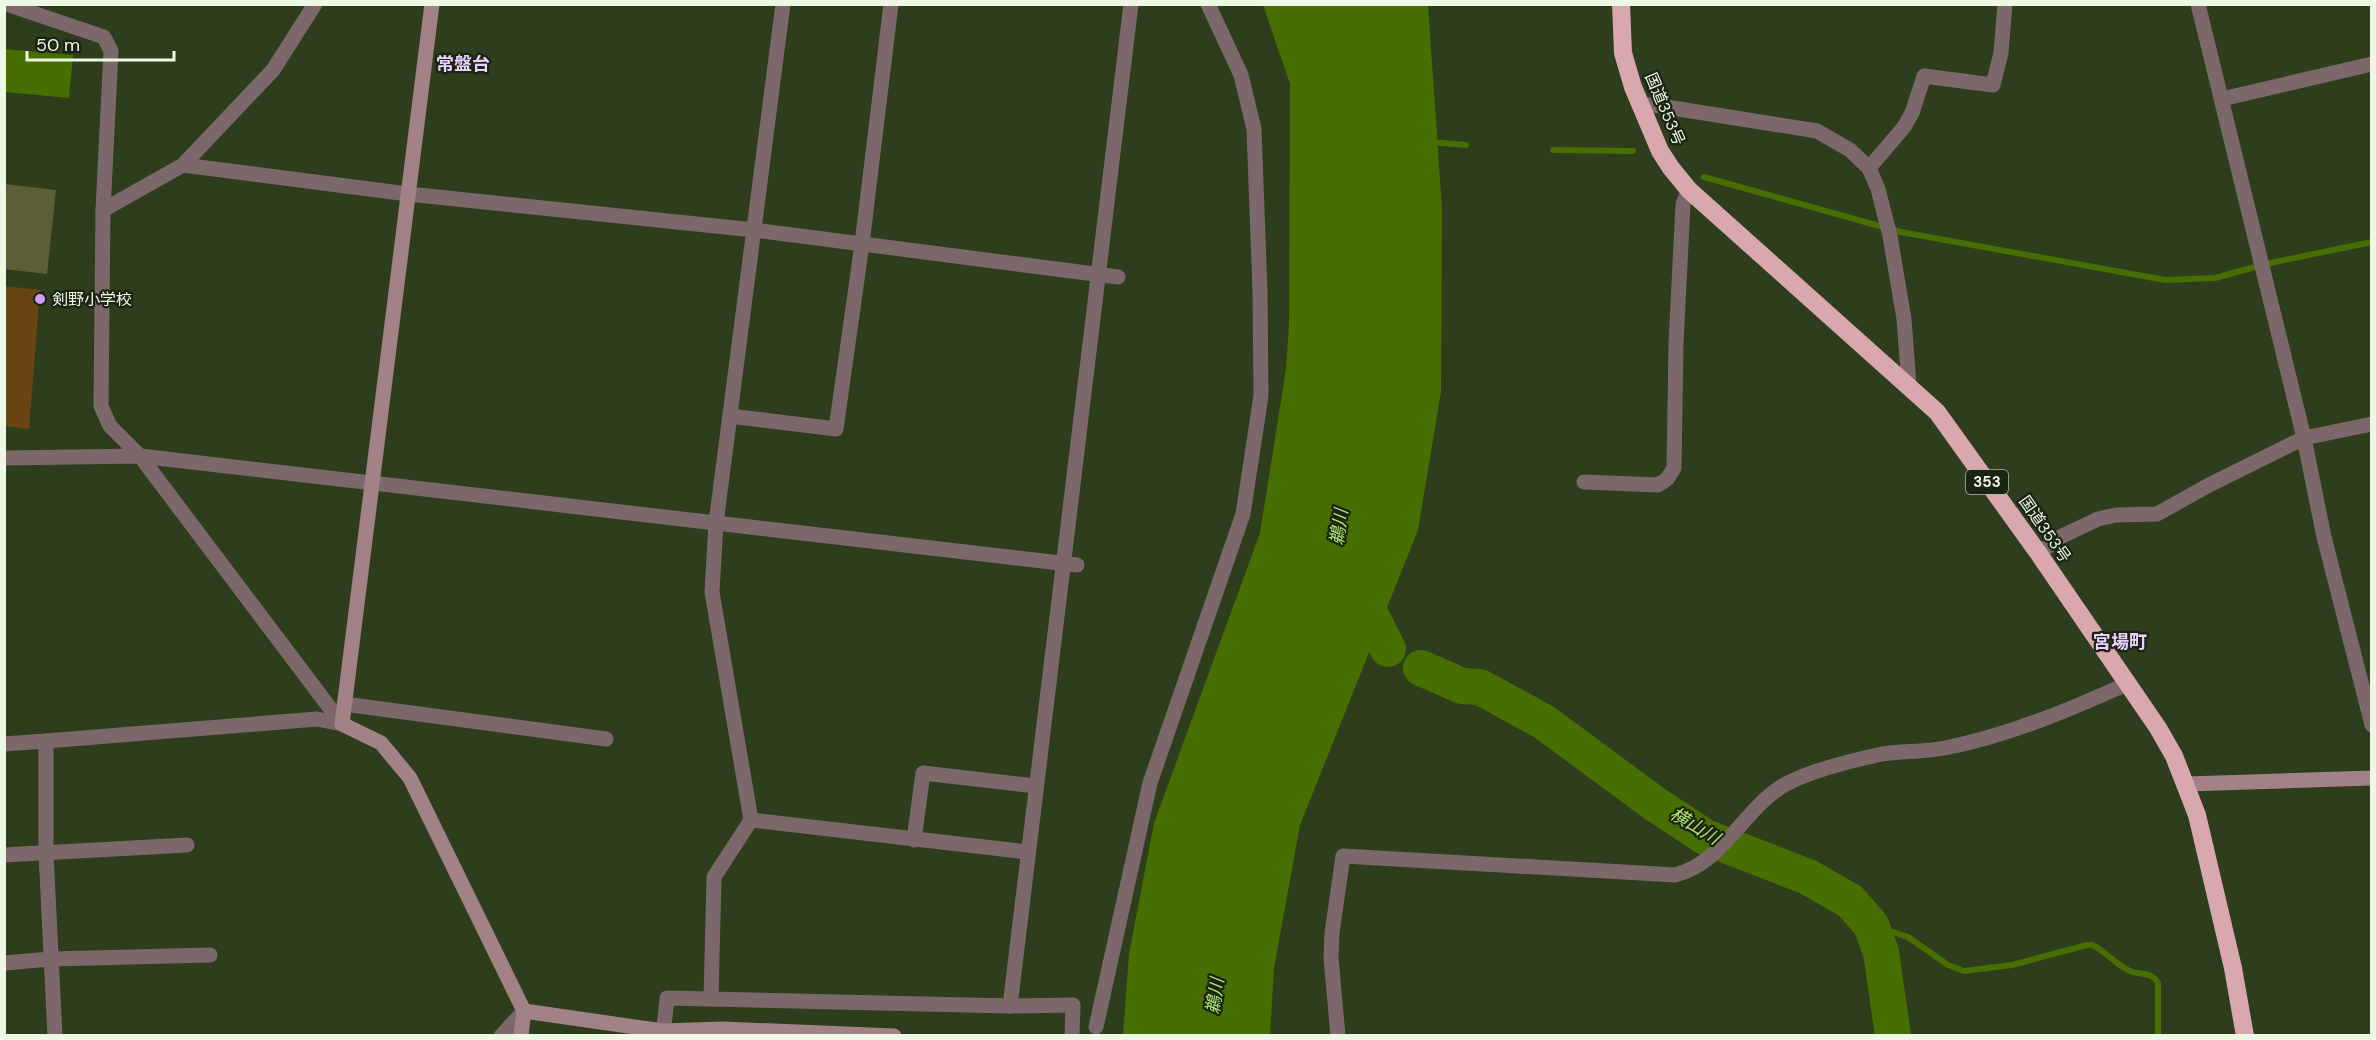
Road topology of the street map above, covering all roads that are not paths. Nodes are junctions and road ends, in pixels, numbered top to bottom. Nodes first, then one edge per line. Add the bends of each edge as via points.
1 (6, 4) edge
2 (315, 4) edge
3 (432, 4) edge
4 (783, 4) edge
5 (891, 4) edge
6 (1131, 4) edge
7 (1208, 4) edge
8 (1621, 4) edge
9 (2005, 4) edge
10 (2198, 4) edge
11 (2372, 64) edge
12 (2222, 99) junction
13 (1640, 105) junction
14 (183, 165) junction
15 (1869, 168) junction
16 (1689, 190) junction
17 (408, 194) junction
18 (103, 210) junction
19 (754, 230) junction
20 (862, 244) junction
21 (1099, 275) junction
22 (1118, 277) dead end
23 (1909, 385) junction
24 (730, 416) junction
25 (2372, 424) edge
26 (2304, 438) junction
27 (140, 456) junction
28 (4, 458) edge
29 (1584, 482) dead end
30 (373, 484) junction
31 (716, 523) junction
32 (2039, 554) junction
33 (1070, 565) junction
34 (2129, 683) junction
35 (344, 704) junction
36 (342, 724) junction
37 (2372, 725) edge
38 (606, 739) dead end
39 (46, 741) junction
40 (4, 744) edge
41 (2372, 778) edge
42 (2187, 784) junction
43 (1036, 786) junction
44 (751, 820) junction
45 (914, 840) junction
46 (187, 845) dead end
47 (1028, 852) junction
48 (46, 853) junction
49 (4, 855) edge
50 (210, 955) dead end
51 (51, 959) junction
52 (4, 963) edge
53 (711, 998) junction
54 (1010, 1006) junction
55 (524, 1011) junction
56 (1096, 1027) dead end
57 (663, 1033) edge
58 (55, 1035) edge
59 (501, 1035) edge
60 (521, 1035) edge
61 (894, 1035) edge
62 (1072, 1035) edge
63 (1338, 1035) edge
64 (2245, 1035) edge

1 - 18 street via 104,37 111,51
2 - 14 street via 273,70
3 - 17 street
4 - 19 street
5 - 20 street
6 - 21 street
7 - 56 street via 1241,75 1254,129 1261,396 1243,514 1150,783
8 - 13 highway, 国道353号 / 353 via 1623,53
9 - 15 street via 2001,53 1993,84 1924,76 1904,127
10 - 12 street
11 - 12 street
12 - 26 street
13 - 15 street via 1817,131 1850,150
13 - 16 highway, 国道353号 / 353 via 1660,151
14 - 17 street
14 - 18 street
15 - 23 street via 1890,236 1904,319
16 - 23 highway, 国道353号 / 353
16 - 29 street via 1683,204 1674,468 1658,485
17 - 19 street
17 - 30 street
18 - 27 street via 101,406 110,426
19 - 20 street
19 - 24 street
20 - 21 street
20 - 24 street via 836,429
21 - 22 street
21 - 33 street
23 - 32 highway, 国道353号 / 353 via 1943,419
24 - 31 street
25 - 26 street
26 - 32 street via 2157,514 2098,519 2058,538
26 - 37 street via 2324,537
27 - 28 street
27 - 30 street
27 - 36 street
30 - 31 street
30 - 35 street
31 - 33 street
31 - 44 street via 712,592
32 - 34 highway, 国道353号 / 353
33 - 43 street
34 - 42 highway, 国道353号 / 353
34 - 63 street via 2061,714 2006,733 1944,748 1883,754 1805,776 1777,790 1696,867 1675,875 1343,856 1331,958
35 - 36 street
35 - 38 street
36 - 39 street via 317,718
36 - 55 street via 381,743 410,778
39 - 40 street
39 - 48 street
41 - 42 street
42 - 64 highway, 国道353号 / 353 via 2223,924
43 - 45 street via 923,773
43 - 47 street
44 - 45 street
44 - 53 street via 714,877
45 - 47 street
46 - 48 street
47 - 54 street
48 - 49 street
48 - 51 street
50 - 51 street
51 - 52 street
51 - 58 street
53 - 54 street
53 - 57 street via 667,998
54 - 62 street via 1073,1005
55 - 57 street
55 - 59 street
55 - 60 street
57 - 61 street via 722,1029

